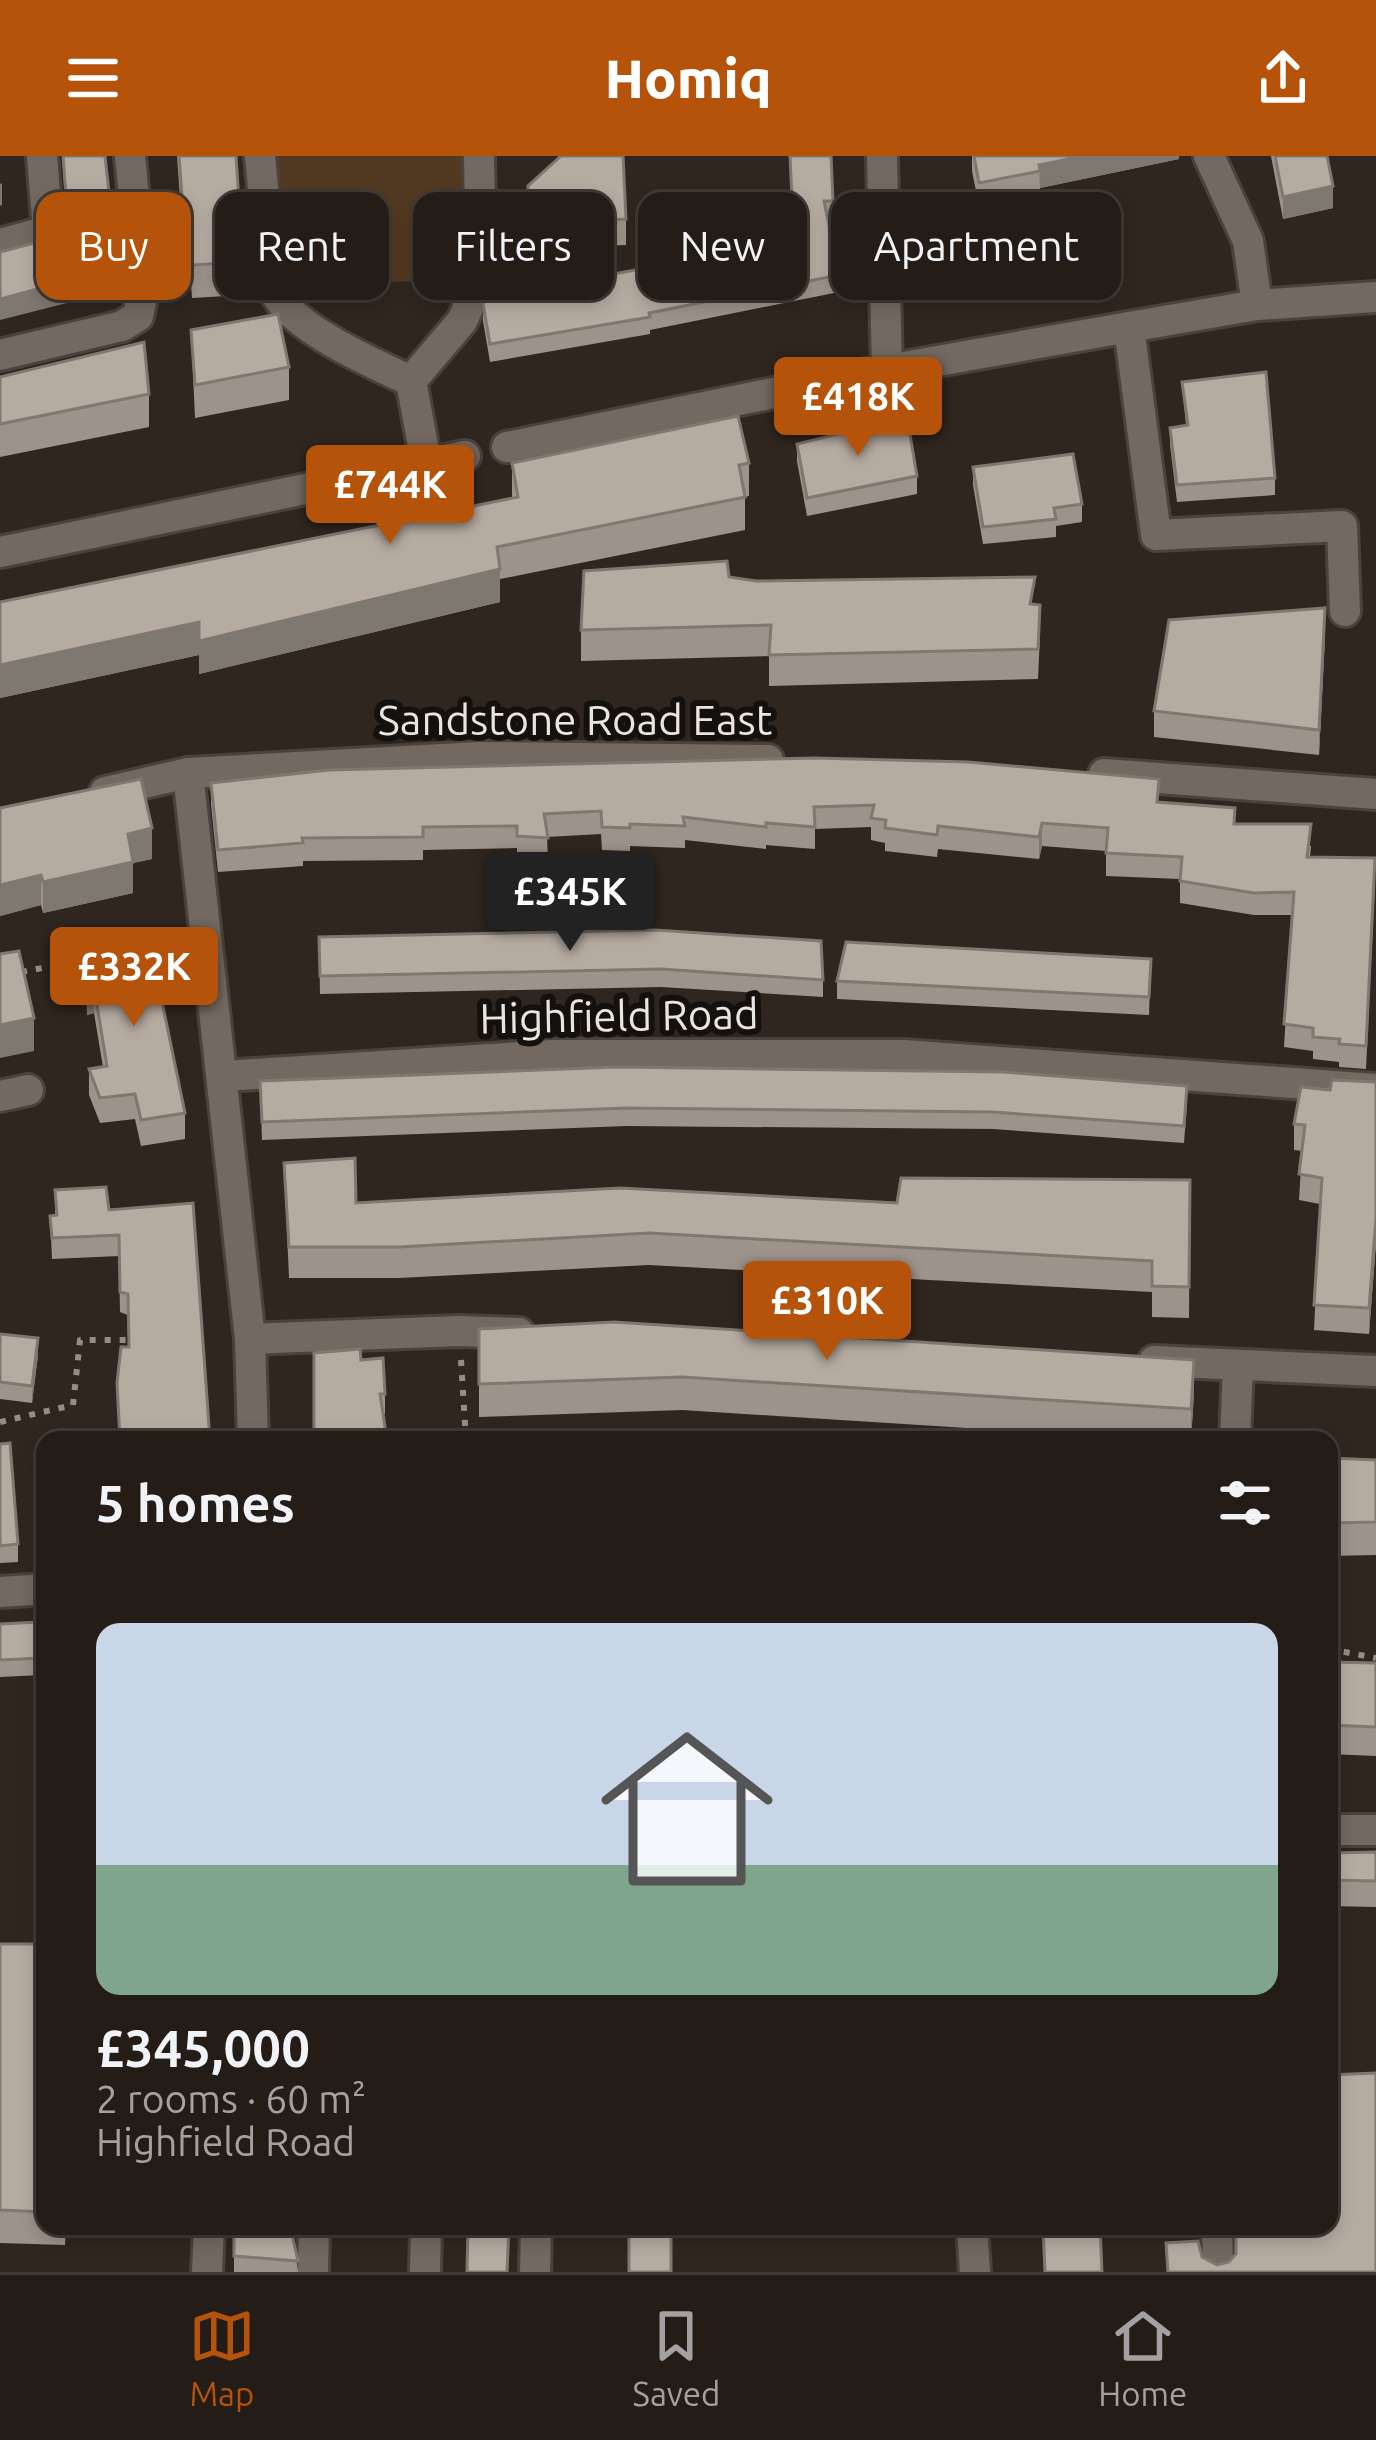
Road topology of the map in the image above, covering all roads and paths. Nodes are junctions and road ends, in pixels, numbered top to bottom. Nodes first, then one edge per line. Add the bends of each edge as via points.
1 (42, 156) edge
2 (130, 156) edge
3 (260, 156) edge
4 (478, 156) edge
5 (882, 156) edge
6 (1209, 156) edge
7 (0, 244) edge
8 (1376, 297) edge
9 (1257, 305) junction
10 (1129, 327) junction
11 (0, 355) edge
12 (887, 370) junction
13 (411, 381) junction
14 (507, 447) dead end
15 (465, 456) dead end
16 (426, 462) junction
17 (0, 552) edge
18 (1346, 611) dead end
19 (795, 760) edge
20 (1070, 772) edge
21 (188, 773) junction
22 (1376, 794) edge
23 (85, 796) edge
24 (206, 937) junction
25 (141, 950) edge
26 (94, 958) edge
27 (0, 976) edge
28 (223, 1076) junction
29 (1376, 1089) edge
30 (459, 1331) junction
31 (550, 1334) edge
32 (144, 1340) edge
33 (250, 1340) junction
34 (1116, 1358) edge
35 (1238, 1366) junction
36 (1376, 1371) edge
37 (0, 1422) edge
38 (254, 1431) edge
39 (465, 1431) edge
40 (1235, 1431) edge
41 (36, 1590) edge
42 (0, 1592) edge
43 (1338, 1651) edge
44 (1376, 1658) edge
45 (1338, 1830) edge
46 (1376, 1830) edge
47 (209, 2235) edge
48 (314, 2235) edge
49 (426, 2235) edge
50 (536, 2235) edge
51 (973, 2235) edge
52 (1216, 2235) edge
53 (207, 2272) edge
54 (313, 2272) edge
55 (425, 2272) edge
56 (536, 2272) edge
57 (975, 2272) edge
58 (1218, 2272) edge

1 - 7 street via 48,231
2 - 11 street via 143,292 138,316
3 - 13 street via 276,294 314,327
4 - 13 street via 481,279 462,321
5 - 12 street
6 - 9 street via 1248,241
8 - 9 street
9 - 10 street
10 - 12 street
10 - 18 street via 1156,535 1342,526
12 - 14 street
13 - 16 street
15 - 16 street
16 - 17 street
19 - 21 street, Sandstone Road East via 479,758
20 - 22 street
21 - 23 street, Sandstone Road East
21 - 24 street
24 - 25 path
24 - 28 street
26 - 27 path
28 - 29 street, Highfield Road via 552,1055 904,1055
28 - 33 street
30 - 31 street
30 - 33 street
30 - 39 path
32 - 37 path via 80,1340 73,1405
33 - 38 street
34 - 35 street
35 - 36 street
35 - 40 street
41 - 42 street
43 - 44 path
45 - 46 street
47 - 53 street
48 - 54 street
49 - 55 street
50 - 56 street
51 - 57 street
52 - 58 street

